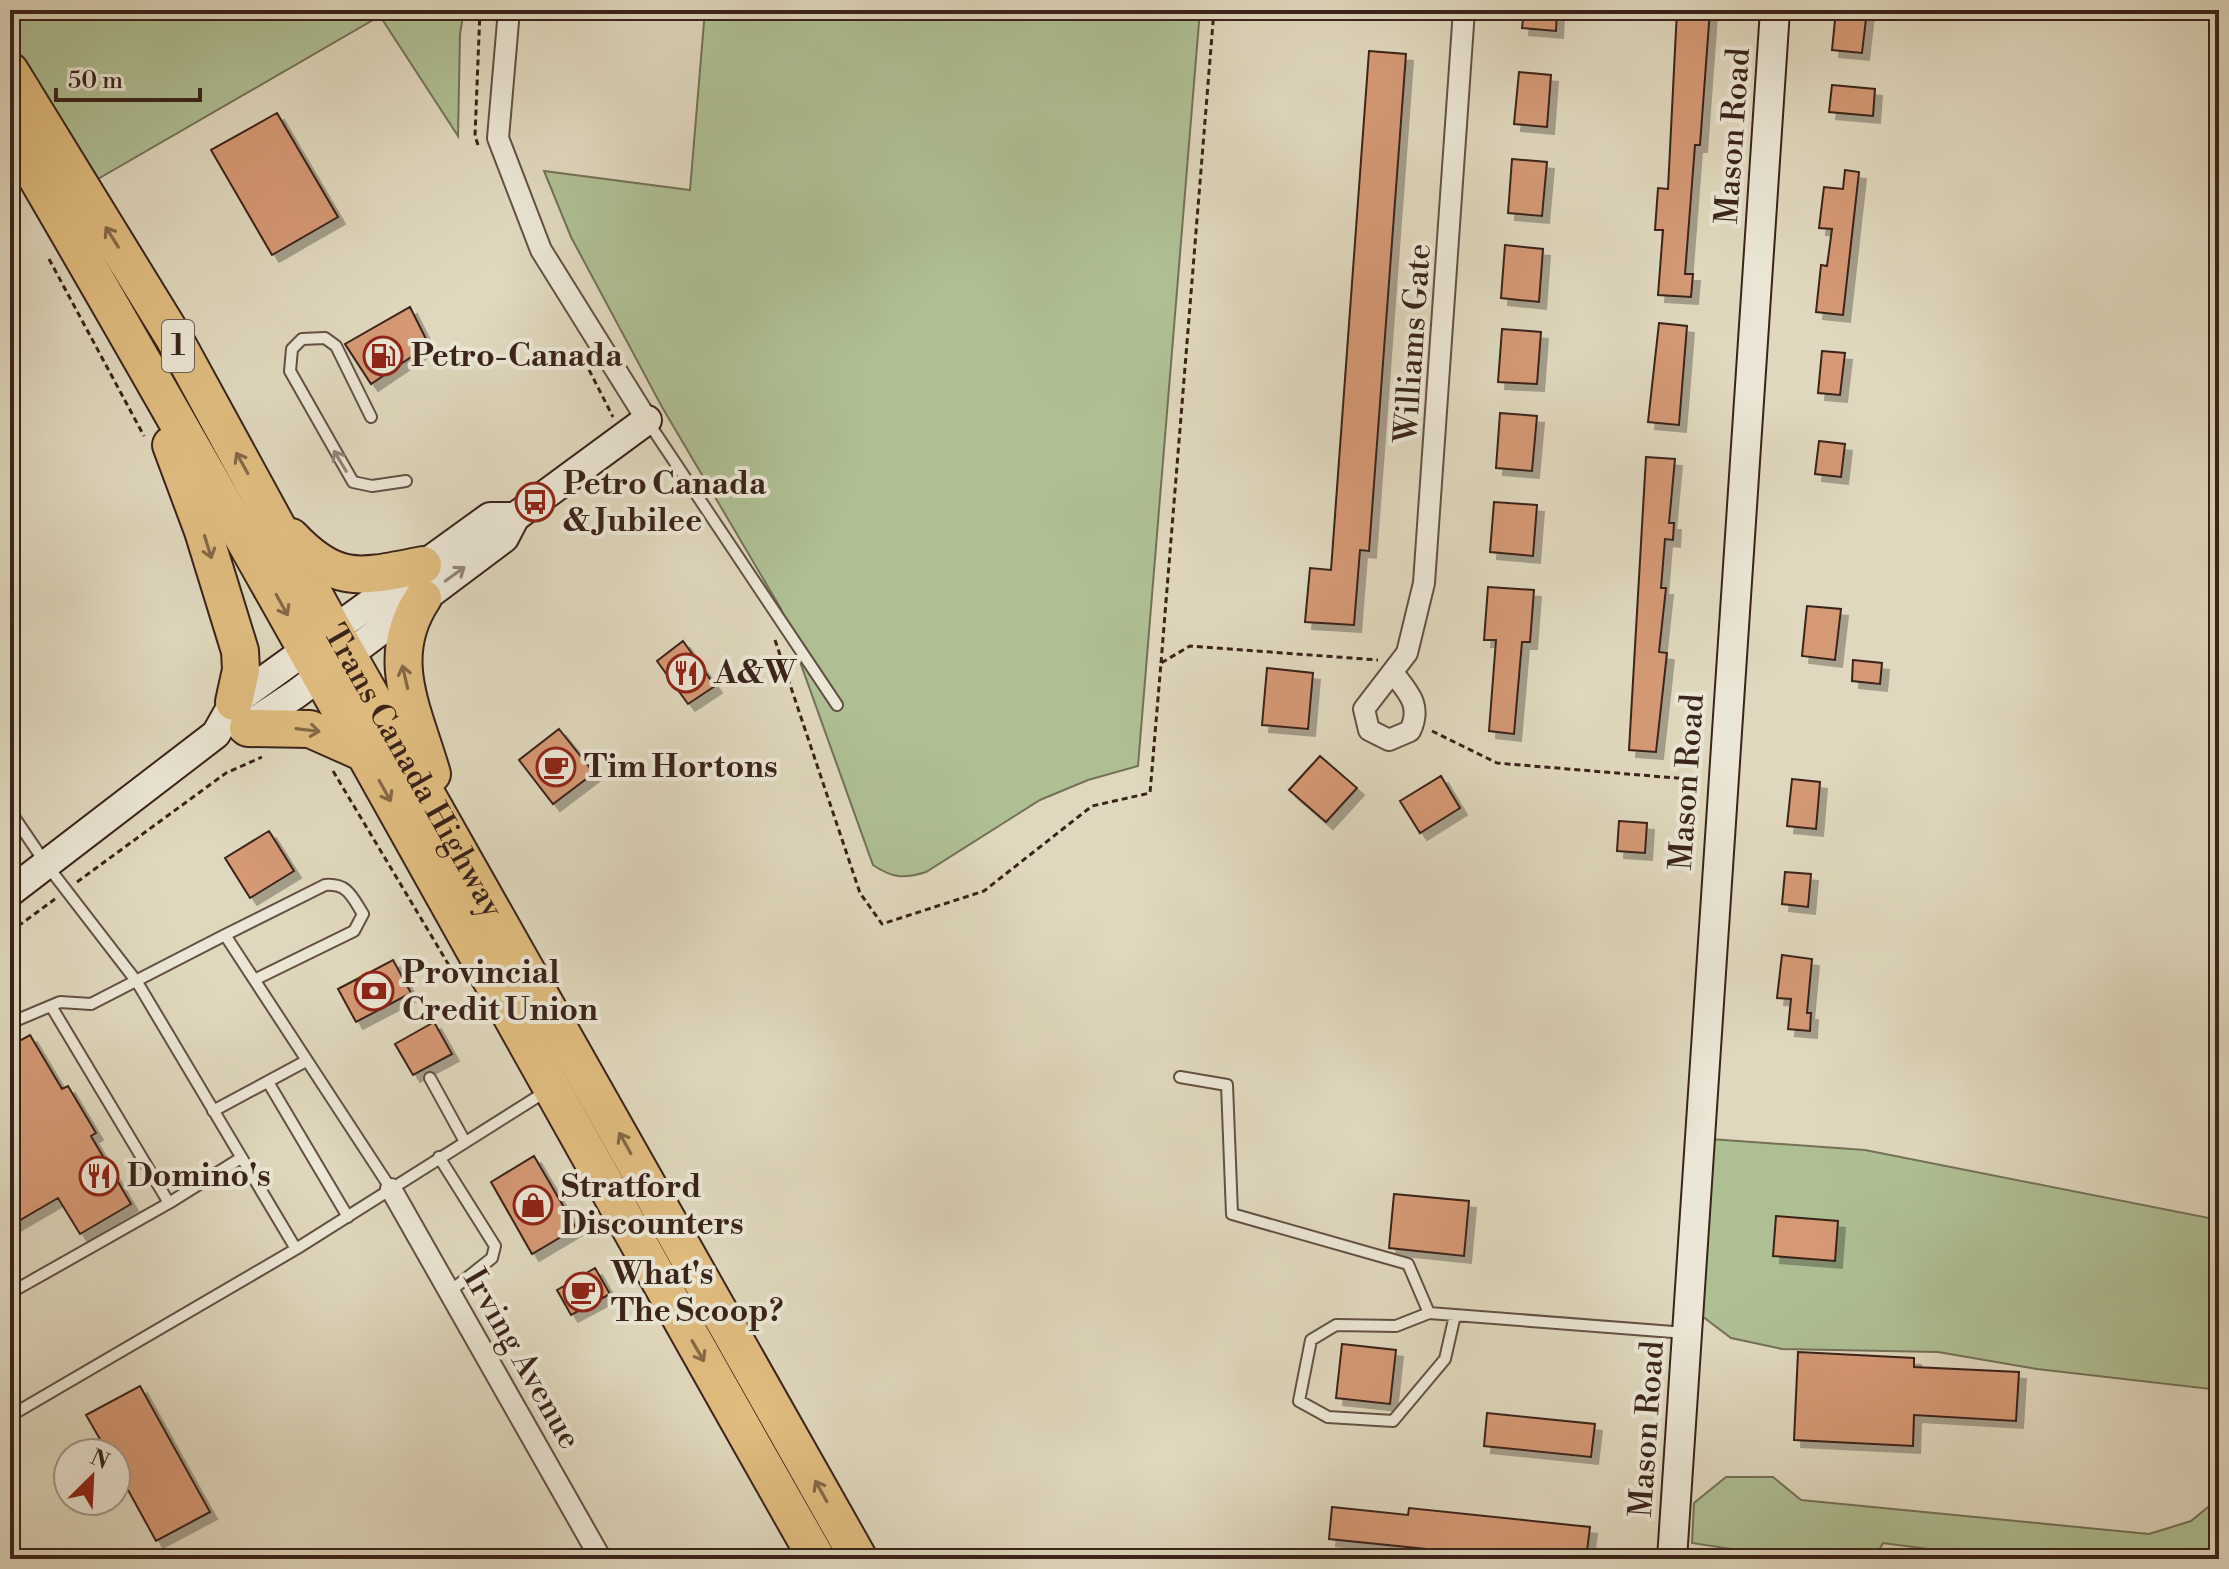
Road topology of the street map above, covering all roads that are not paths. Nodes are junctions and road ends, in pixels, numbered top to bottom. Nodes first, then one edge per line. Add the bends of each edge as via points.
1 (509, 10) edge
2 (1464, 10) edge
3 (1775, 10) edge
4 (10, 71) edge
5 (10, 132) edge
6 (133, 342) junction
7 (371, 417) dead end
8 (647, 420) junction
9 (406, 481) dead end
10 (270, 516) junction
11 (423, 581) junction
12 (327, 651) junction
13 (1396, 671) junction
14 (837, 705) dead end
15 (242, 730) junction
16 (364, 753) junction
17 (10, 811) edge
18 (450, 833) junction
19 (46, 864) junction
20 (10, 892) edge
21 (225, 935) junction
22 (256, 979) junction
23 (137, 982) junction
24 (51, 1006) junction
25 (10, 1023) edge
26 (306, 1061) junction
27 (1180, 1077) dead end
28 (430, 1078) dead end
29 (268, 1082) junction
30 (550, 1088) junction
31 (213, 1111) junction
32 (464, 1140) junction
33 (439, 1157) junction
34 (241, 1158) junction
35 (391, 1189) junction
36 (169, 1203) junction
37 (348, 1217) junction
38 (296, 1249) junction
39 (449, 1292) junction
40 (10, 1293) edge
41 (1429, 1313) junction
42 (1455, 1315) junction
43 (1688, 1333) junction
44 (10, 1416) edge
45 (601, 1559) edge
46 (817, 1559) edge
47 (859, 1559) edge
48 (1672, 1559) edge

1 - 8 street via 498,138 541,250
2 - 13 street, Williams Gate via 1428,555 1413,633
3 - 43 street, Mason Road
10 -> 4 highway, Trans Canada Highway / 1 via 174,338
5 - 6 highway, Trans Canada Highway / 1
6 -> 12 highway, Trans Canada Highway / 1
6 -> 15 highway via 203,531 240,651
9 -> 7 lane via 372,486 353,482 290,371 292,349 302,339 325,338 336,346
8 - 11 street via 515,517 504,538
8 - 14 lane
10 - 11 highway via 315,563 340,572
10 - 12 highway, Trans Canada Highway / 1
11 - 12 street
18 -> 11 highway via 402,672 401,646
12 - 15 street
12 - 16 highway, Trans Canada Highway / 1
12 - 18 highway, Trans Canada Highway / 1
13 - 13 street, Williams Gate via 1364,709 1369,730 1378,737 1400,738 1415,720 1412,697
15 -> 16 highway via 310,729
15 - 19 street
16 -> 30 highway, Trans Canada Highway / 1
17 - 19 lane
47 -> 18 highway, Trans Canada Highway / 1
19 - 20 street
19 - 23 lane
21 - 22 lane
21 - 22 lane via 325,885 347,889 363,914 354,931
21 - 23 lane
22 - 26 lane
23 - 24 lane via 91,1004
23 - 31 lane
24 - 25 lane
24 - 36 lane
26 - 29 lane
26 - 35 lane
27 - 41 lane via 1227,1085 1232,1214 1408,1264
28 - 32 lane
29 - 31 lane
29 - 37 lane
30 - 32 lane
30 -> 46 highway, Trans Canada Highway / 1
31 - 34 lane
32 - 33 lane
33 - 35 lane
33 - 39 lane via 495,1246 492,1258
34 - 36 lane
34 - 38 lane
35 - 37 lane
35 - 39 street, Irving Avenue
36 - 40 lane
37 - 38 lane
38 - 44 lane
39 - 45 street, Irving Avenue
41 - 42 lane
41 - 42 lane via 1396,1326 1336,1325 1311,1340 1299,1401 1328,1417 1393,1421 1445,1359
42 - 43 lane
43 - 48 street, Mason Road

